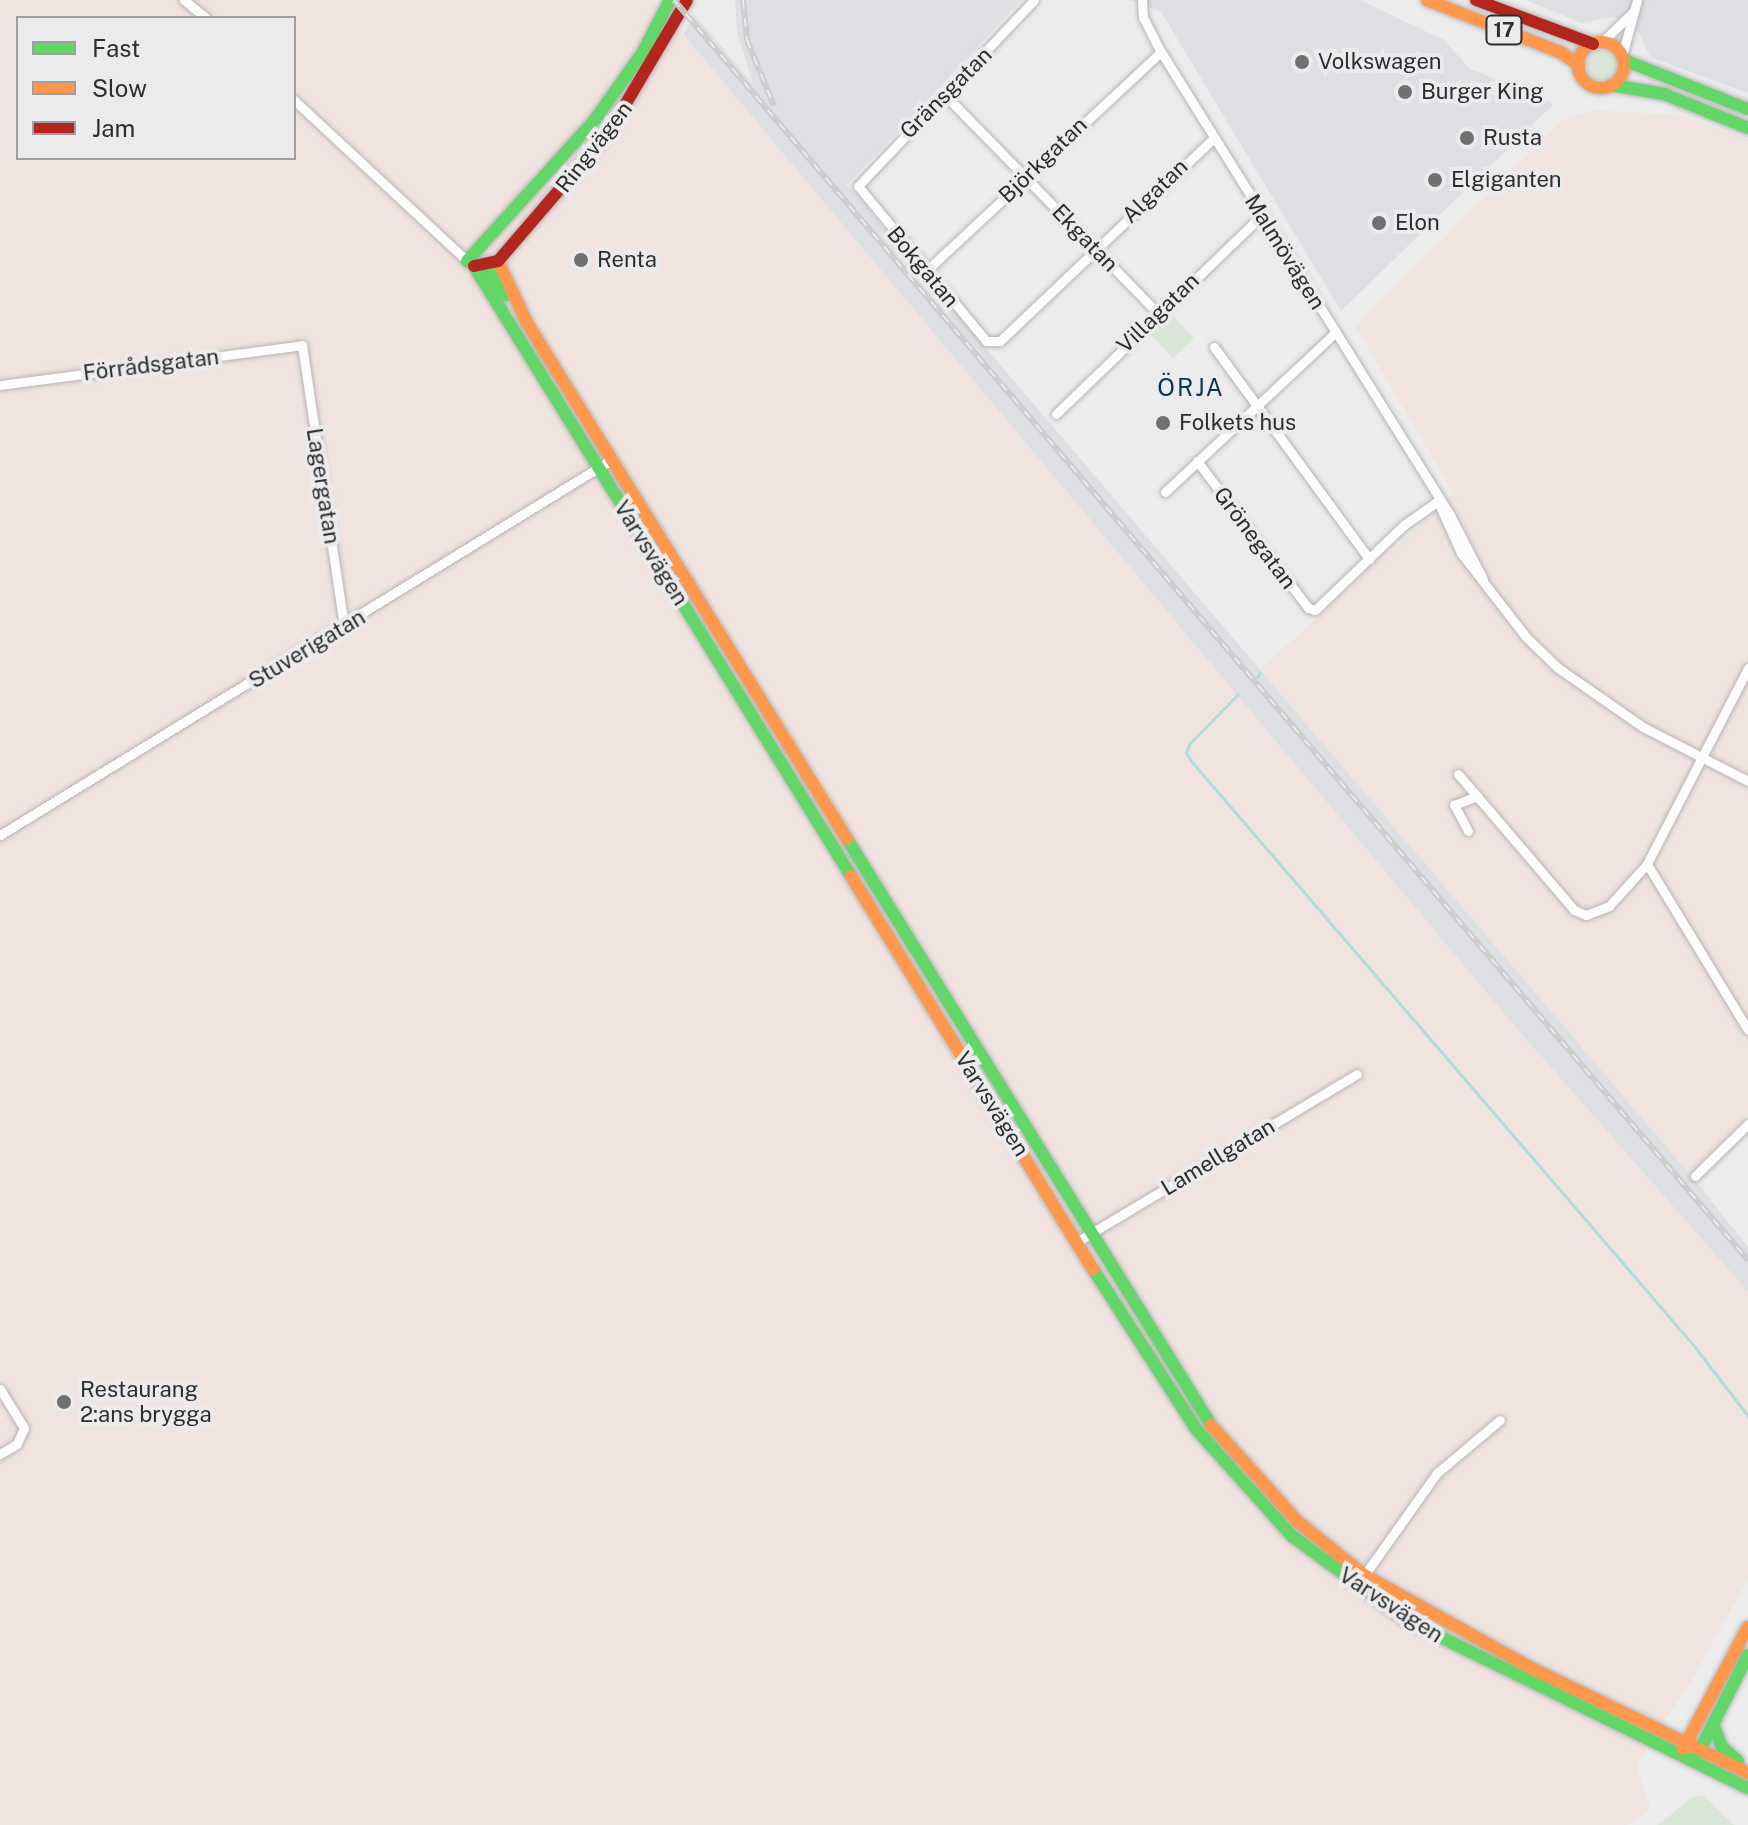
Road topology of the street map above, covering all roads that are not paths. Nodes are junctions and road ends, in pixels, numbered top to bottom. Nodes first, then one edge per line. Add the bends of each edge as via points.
1 (184, 0) edge
2 (670, 0) edge
3 (687, 0) edge
4 (1034, 0) edge
5 (1142, 0) edge
6 (1427, 0) edge
7 (1476, 0) edge
8 (1636, 5) edge
9 (204, 16) edge
10 (1598, 43) junction
11 (1161, 52) junction
12 (1623, 58) junction
13 (1579, 65) junction
14 (1611, 85) junction
15 (945, 95) junction
16 (296, 102) edge
17 (1748, 109) edge
18 (1748, 128) edge
19 (1214, 138) junction
20 (1025, 177) junction
21 (858, 186) joint
22 (1262, 215) junction
23 (1095, 249) junction
24 (498, 261) junction
25 (470, 264) junction
26 (926, 271) junction
27 (1158, 313) junction
28 (527, 323) junction
29 (1335, 333) junction
30 (993, 344) joint
31 (302, 345) joint
32 (1214, 347) dead end
33 (0, 385) edge
34 (1259, 402) junction
35 (1056, 414) dead end
36 (611, 460) junction
37 (1197, 461) junction
38 (598, 468) junction
39 (1165, 492) dead end
40 (1438, 501) junction
41 (1369, 559) junction
42 (344, 627) junction
43 (1748, 668) edge
44 (1703, 758) junction
45 (1458, 774) dead end
46 (1748, 781) edge
47 (1477, 796) junction
48 (1, 831) edge
49 (1468, 831) dead end
50 (1647, 864) junction
51 (1746, 1024) edge
52 (1357, 1074) dead end
53 (1748, 1124) edge
54 (1695, 1176) dead end
55 (1084, 1238) junction
56 (0, 1389) edge
57 (1500, 1420) dead end
58 (0, 1454) edge
59 (1361, 1582) junction
60 (1748, 1627) edge
61 (1748, 1655) edge
62 (1713, 1724) junction
63 (1690, 1754) junction
64 (1748, 1770) edge
65 (1748, 1788) edge

1 - 9 street
2 - 25 main road, Ringvägen via 643,52 594,121
3 - 24 main road, Ringvägen via 609,132
4 - 15 street, Gränsgatan
5 - 11 street, Malmövägen via 1143,17
6 - 13 main road, 17 via 1562,53
7 - 10 main road, 17
8 - 10 street
8 - 12 street
10 - 12 main road, 17
10 - 13 main road
11 - 19 street, Malmövägen
11 - 20 street, Björkgatan
12 - 14 main road via 1621,76
12 - 17 main road, 17
13 - 14 main road, 17 via 1588,83
14 - 18 main road, 17 via 1664,94
15 - 20 street, Ekgatan
15 - 21 street, Gränsgatan
16 - 25 street, Varvsvägen
19 - 22 street, Malmövägen
19 - 23 street, Algatan
20 - 23 street, Ekgatan
20 - 26 street, Björkgatan
21 - 26 street, Bokgatan
22 - 27 street, Villagatan
22 - 29 street, Malmövägen
23 - 27 street, Ekgatan
23 - 30 street, Algatan
24 - 25 main road
24 - 28 main road, Varvsvägen
25 - 28 main road, Varvsvägen via 490,272
25 - 38 main road, Varvsvägen
26 - 30 street, Bokgatan
27 - 35 street, Villagatan
28 - 36 main road, Varvsvägen
29 - 34 street
29 - 40 street, Malmövägen
31 - 33 street, Förrådsgatan
31 - 42 street, Lagergatan
32 - 34 street
34 - 37 street
34 - 41 street
36 - 38 street, Stuverigatan
36 - 55 main road, Varvsvägen
37 - 39 street
37 - 41 street, Grönegatan via 1308,608 1315,610
38 - 42 street, Stuverigatan
38 - 55 main road, Varvsvägen
40 - 41 street
40 - 44 street, Malmövägen via 1483,579 1526,637 1601,701
42 - 48 street, Stuverigatan
43 - 44 street
44 - 46 street, Malmövägen
44 - 50 street
45 - 47 street via 1470,781
47 - 49 street via 1454,805
47 - 50 street via 1574,910 1586,915 1609,906
50 - 51 street
52 - 55 street, Lamellgatan
53 - 54 street
55 - 59 main road, Varvsvägen via 1196,1429 1260,1505
56 - 58 street via 24,1428 17,1444
57 - 59 street via 1437,1473
59 - 63 main road, Varvsvägen via 1419,1627
60 - 63 main road
61 - 62 main road
62 - 63 main road
62 - 64 main road via 1727,1754
63 - 64 main road
63 - 65 main road

